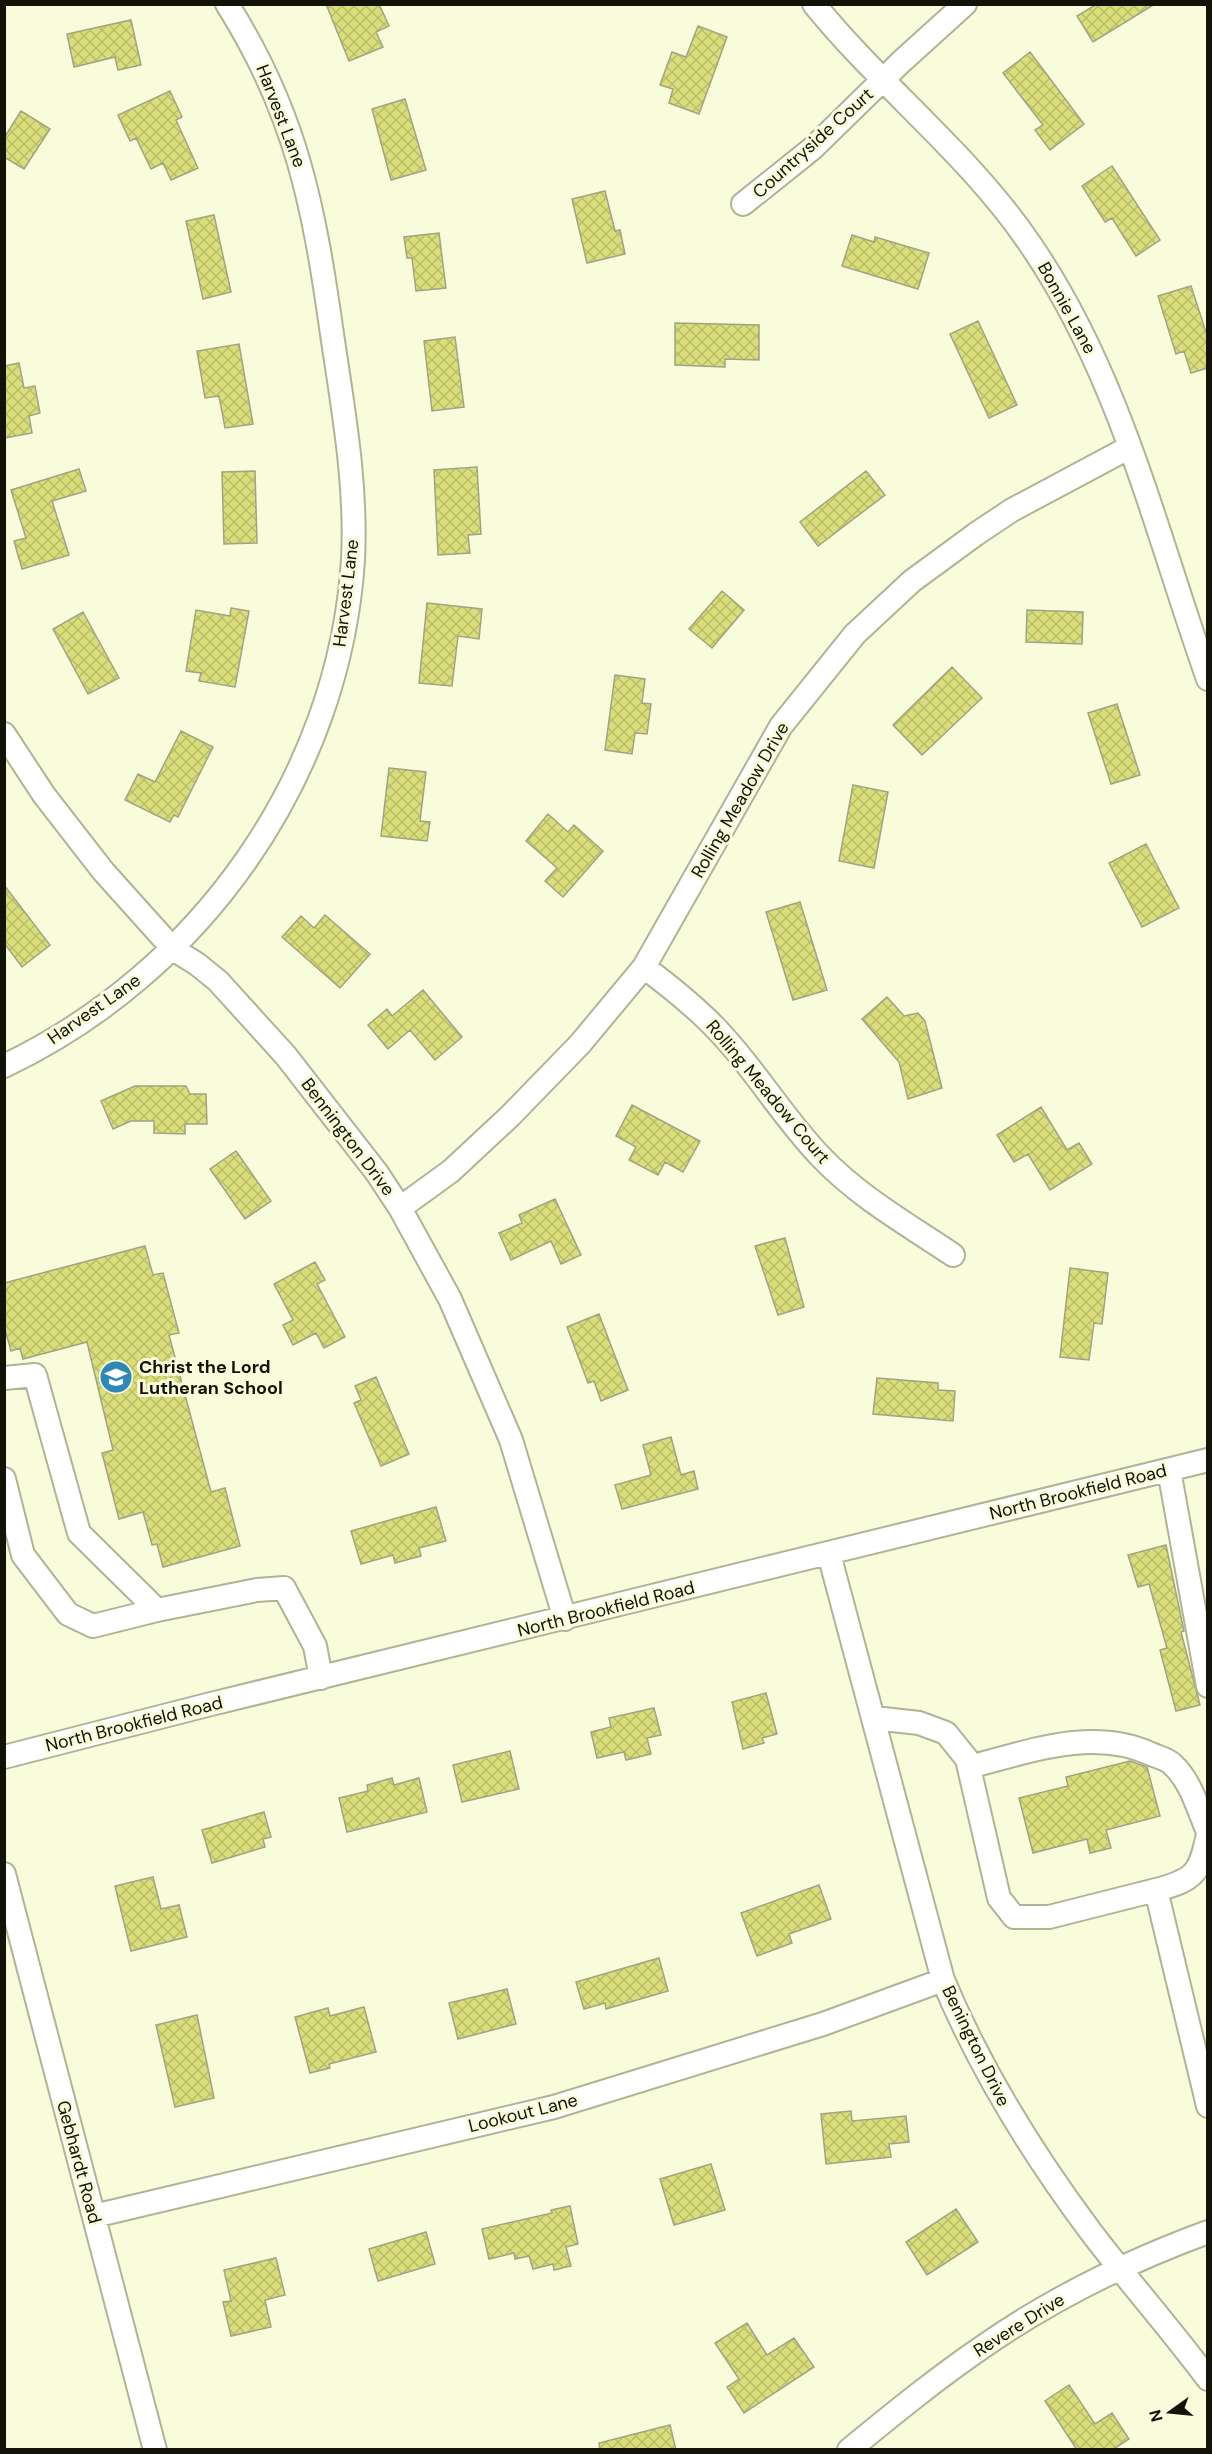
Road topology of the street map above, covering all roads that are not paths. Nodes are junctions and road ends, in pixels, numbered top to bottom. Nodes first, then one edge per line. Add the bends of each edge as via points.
1 (227, 4) edge
2 (814, 4) edge
3 (965, 4) edge
4 (883, 81) junction
5 (743, 204) dead end
6 (1130, 447) junction
7 (1208, 679) edge
8 (4, 734) edge
9 (173, 949) junction
10 (644, 967) junction
11 (4, 1066) edge
12 (399, 1208) junction
13 (953, 1255) dead end
14 (4, 1378) edge
15 (1208, 1460) edge
16 (1169, 1470) junction
17 (4, 1479) edge
18 (829, 1554) junction
19 (157, 1610) junction
20 (565, 1619) junction
21 (321, 1678) junction
22 (1208, 1686) edge
23 (874, 1718) junction
24 (4, 1757) edge
25 (969, 1767) junction
26 (1208, 1833) edge
27 (4, 1874) edge
28 (1156, 1890) junction
29 (943, 1980) junction
30 (1208, 2106) edge
31 (94, 2216) junction
32 (1208, 2232) edge
33 (1120, 2267) junction
34 (1208, 2379) edge
35 (155, 2450) edge
36 (849, 2450) edge

1 - 9 street, Harvest Lane via 258,57 286,119 312,207 351,462 353,561 326,707 303,762 260,841 201,920
2 - 4 street, Bonnie Lane
3 - 4 street, Countryside Court
4 - 5 street, Countryside Court via 813,148
4 - 6 street, Bonnie Lane via 977,177 1029,243 1076,320 1107,383
6 - 7 street, Bonnie Lane
6 - 10 street, Rolling Meadow Drive via 1012,510 976,534 912,581 855,634 775,735
8 - 9 street, Bennington Drive via 103,871
9 - 11 street, Harvest Lane via 119,996 73,1028
9 - 12 street, Bennington Drive via 218,981 286,1056 377,1173
10 - 12 street, Rolling Meadow Drive via 580,1044 510,1116 451,1171
10 - 13 street, Rolling Meadow Court via 724,1036 799,1132 841,1177 870,1201
12 - 20 street, Bennington Drive via 450,1299 511,1440
14 - 19 street via 35,1375 79,1533
15 - 16 street, North Brookfield Road
16 - 18 street, North Brookfield Road
16 - 22 street
17 - 19 street via 23,1555 68,1614 93,1626
18 - 20 street, North Brookfield Road
18 - 23 street, Benington Drive
19 - 21 street via 284,1588 315,1646
20 - 21 street, North Brookfield Road
21 - 24 street, North Brookfield Road
23 - 25 street via 919,1723 946,1733
23 - 29 street, Benington Drive
25 - 26 street via 1041,1748 1092,1741 1135,1746 1171,1763 1190,1788
25 - 28 street via 999,1898 1014,1917 1048,1917
26 - 28 street via 1202,1863 1183,1883
27 - 31 street, Gebhardt Road
28 - 30 street
29 - 31 street, Lookout Lane via 823,2024 554,2107
29 - 33 street, Benington Drive via 1007,2109
31 - 35 street, Gebhardt Road
32 - 33 street, Revere Drive
33 - 34 street, Benington Drive
33 - 36 street, Revere Drive via 984,2346

